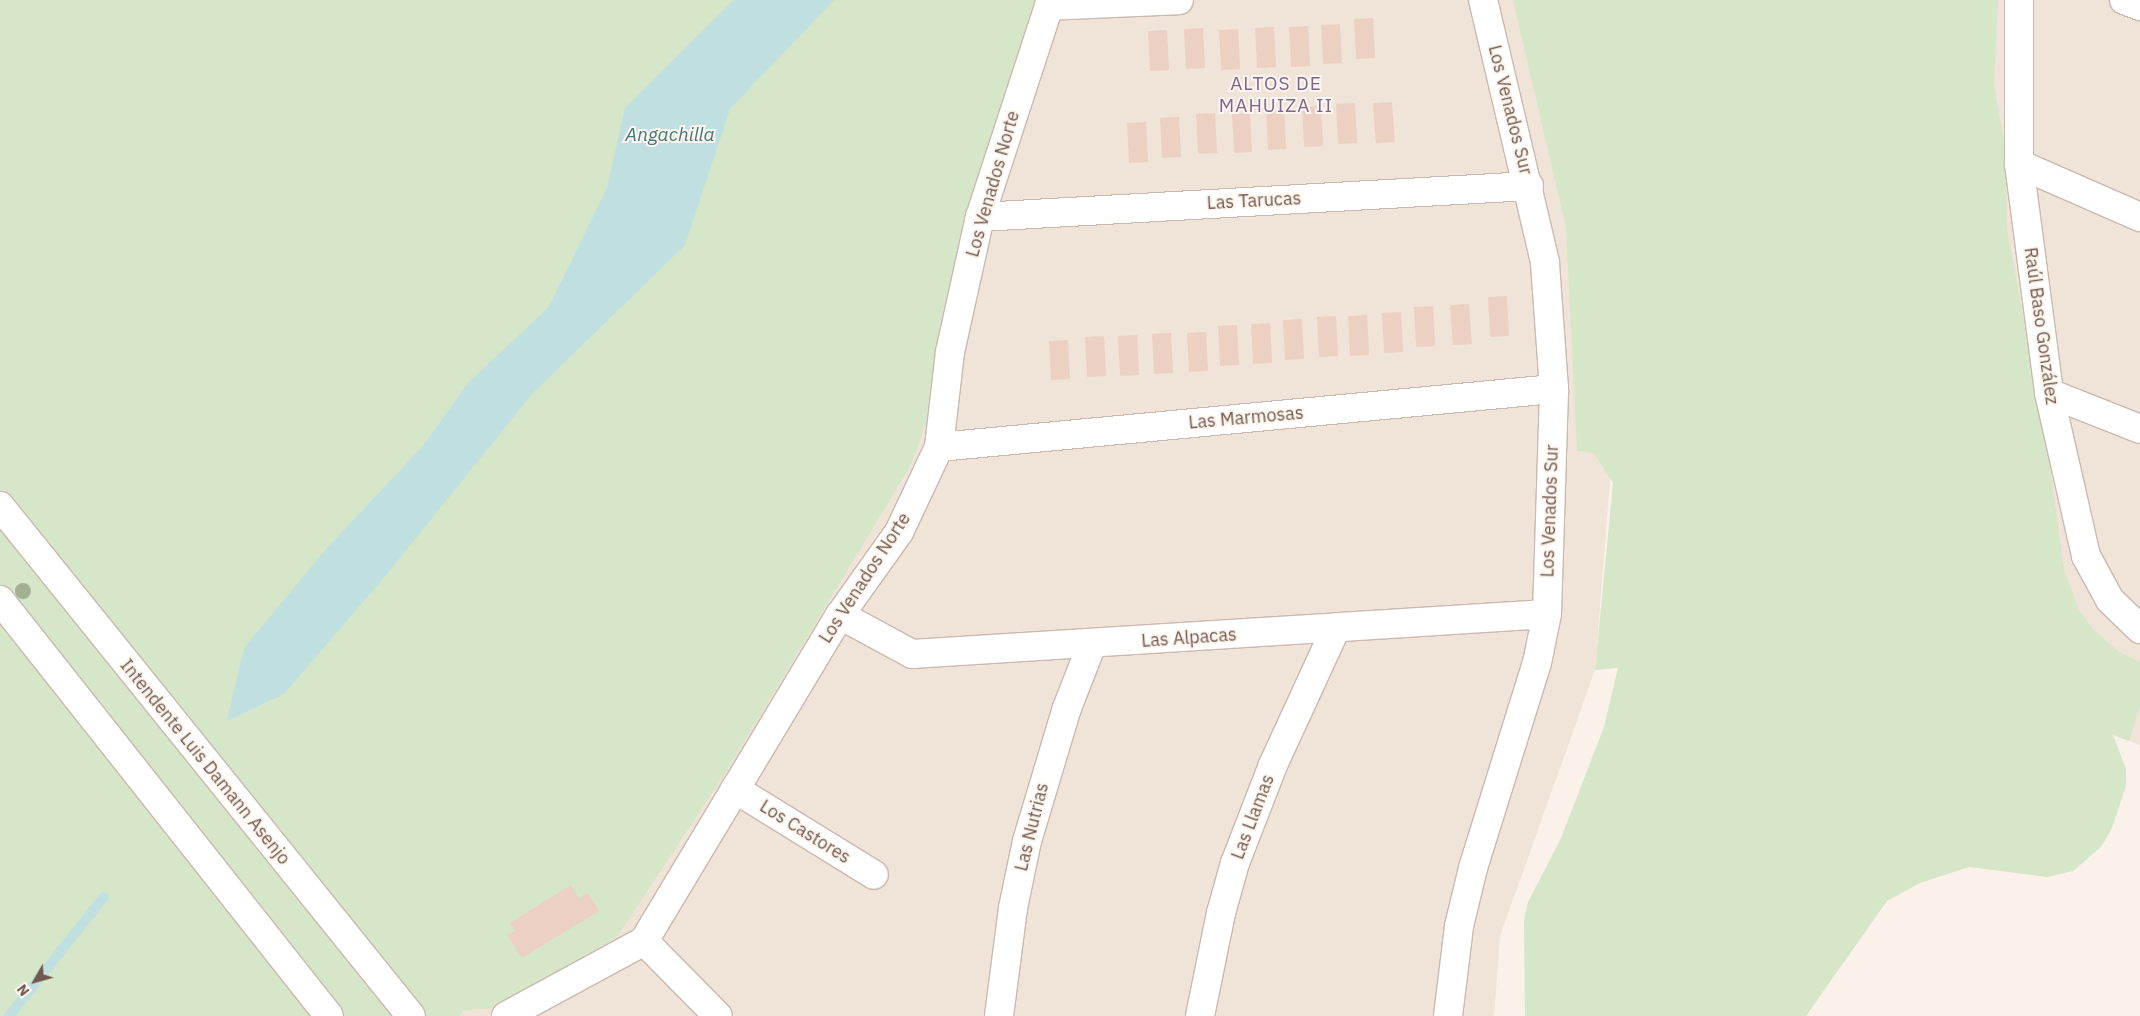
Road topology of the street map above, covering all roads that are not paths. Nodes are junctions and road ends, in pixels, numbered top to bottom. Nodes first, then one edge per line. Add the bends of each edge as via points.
1 (1179, 0) edge
2 (1483, 0) edge
3 (2019, 0) edge
4 (2124, 0) edge
5 (1050, 3) edge
6 (2140, 6) edge
7 (2019, 164) junction
8 (1529, 186) junction
9 (980, 217) junction
10 (2140, 217) edge
11 (1554, 389) junction
12 (2049, 393) junction
13 (2140, 428) edge
14 (938, 446) junction
15 (0, 506) edge
16 (0, 600) edge
17 (1547, 614) junction
18 (840, 615) junction
19 (1336, 628) junction
20 (2140, 629) edge
21 (1092, 644) junction
22 (735, 789) junction
23 (874, 875) dead end
24 (644, 941) junction
25 (329, 1016) edge
26 (411, 1016) edge
27 (506, 1016) edge
28 (718, 1016) edge
29 (999, 1016) edge
30 (1200, 1016) edge
31 (1448, 1016) edge

1 - 5 street
2 - 8 street, Los Venados Sur
3 - 7 street, Raúl Baso González
4 - 6 street
5 - 9 street, Los Venados Norte
7 - 10 street
7 - 12 street, Raúl Baso González
8 - 9 street, Las Tarucas
8 - 11 street, Los Venados Sur via 1546,262
9 - 14 street, Los Venados Norte via 950,352
11 - 14 street, Las Marmosas
11 - 17 street, Los Venados Sur
12 - 13 street
12 - 20 street, Raúl Baso González via 2086,556 2110,600
14 - 18 street, Los Venados Norte via 899,532
15 - 26 street, Intendente Luis Damann Asenjo
16 - 25 street
17 - 19 street, Las Alpacas
17 - 31 street, Los Venados Sur via 1537,663 1473,868 1459,926
18 - 21 street, Las Alpacas via 912,654
18 - 22 street, Los Venados Norte
19 - 21 street, Las Alpacas
19 - 30 street, Las Llamas via 1273,765 1238,854 1220,913
21 - 29 street, Las Nutrias via 1067,708 1027,840 1013,908
22 - 23 street, Los Castores
22 - 24 street, Los Venados Norte
24 - 27 street
24 - 28 street

